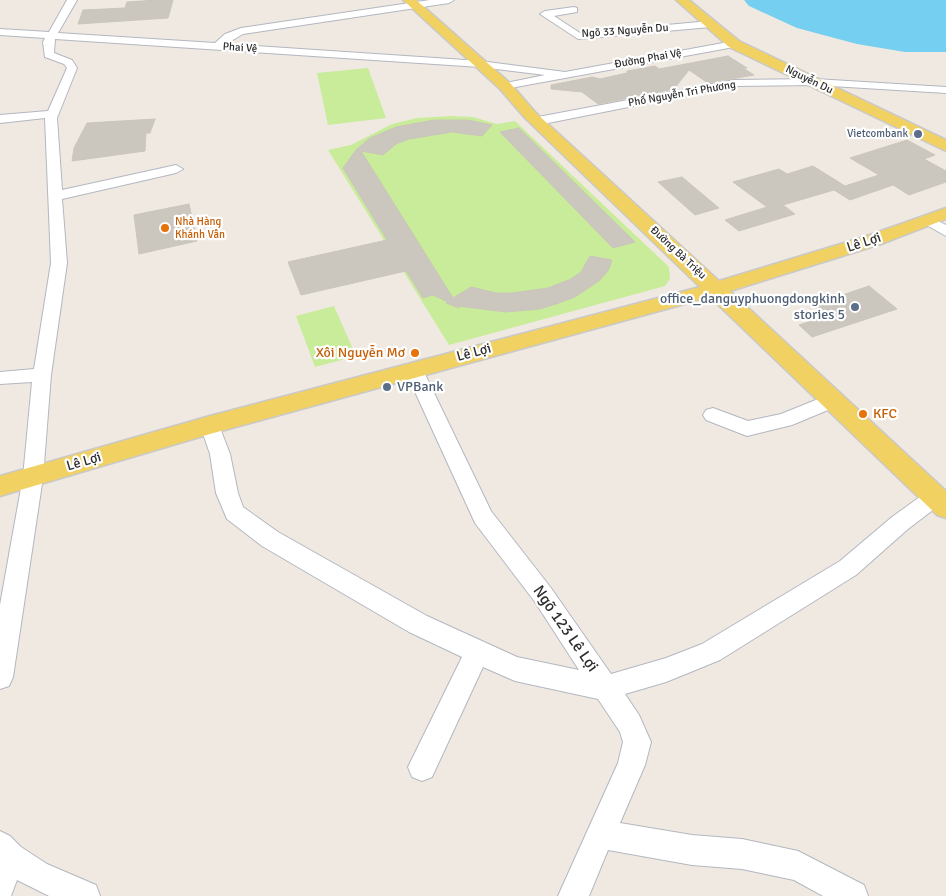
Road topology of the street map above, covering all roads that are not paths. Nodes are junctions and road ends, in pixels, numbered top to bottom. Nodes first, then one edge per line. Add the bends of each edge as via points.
1 (72, 0) edge
2 (449, 0) edge
3 (682, 0) edge
4 (413, 3) edge
5 (574, 10) dead end
6 (710, 24) junction
7 (0, 32) edge
8 (53, 36) junction
9 (734, 44) junction
10 (217, 47) junction
11 (480, 64) junction
12 (561, 74) junction
13 (815, 82) junction
14 (505, 86) junction
15 (946, 90) edge
16 (53, 114) junction
17 (0, 120) edge
18 (538, 121) junction
19 (946, 146) edge
20 (176, 169) dead end
21 (56, 196) junction
22 (937, 217) edge
23 (946, 232) edge
24 (716, 289) junction
25 (414, 370) junction
26 (42, 375) junction
27 (0, 378) edge
28 (833, 400) junction
29 (713, 415) dead end
30 (210, 425) junction
31 (33, 477) junction
32 (0, 486) edge
33 (941, 502) edge
34 (477, 652) junction
35 (0, 677) edge
36 (605, 688) junction
37 (422, 767) dead end
38 (601, 834) junction
39 (3, 850) edge
40 (0, 886) edge
41 (85, 896) edge
42 (573, 896) edge
43 (853, 896) edge

1 - 8 street
2 - 4 street
3 - 6 main road, Nguyễn Du
4 - 10 street via 241,31
4 - 11 main road, Đường Bà Triệu
5 - 6 street, Ngõ 33 Nguyễn Du via 545,14 578,36
6 - 9 main road, Nguyễn Du
7 - 8 street, Phai Vệ
8 - 10 street, Phai Vệ
8 - 16 street via 48,42 49,55 68,62 72,68
9 - 12 street, Đường Phai Vệ
9 - 13 main road, Nguyễn Du
10 - 11 street, Phai Vệ
11 - 12 street, Đường Phai Vệ
11 - 14 main road, Đường Bà Triệu
12 - 14 street, Đường Phai Vệ
13 - 15 street, Phố Nguyễn Tri Phương
13 - 18 street, Phố Nguyễn Tri Phương via 720,85
13 - 19 main road, Nguyễn Du
14 - 18 main road, Đường Bà Triệu
16 - 17 street
16 - 21 street
18 - 24 main road, Đường Bà Triệu
20 - 21 street
21 - 26 street via 59,263
22 - 23 street
22 - 24 main road, Lê Lợi
24 - 25 main road, Lê Lợi
24 - 28 main road, Đường Bà Triệu
25 - 30 main road, Lê Lợi
25 - 36 street, Ngõ 123 Lê Lợi via 483,517 543,595
26 - 27 street
26 - 31 street
28 - 29 street via 785,420 747,429
28 - 33 main road, Đường Bà Triệu
30 - 31 main road, Lê Lợi
30 - 34 street via 220,454 226,493 235,513 311,563 418,624
31 - 32 main road, Lê Lợi
31 - 35 street
33 - 36 street via 900,523 848,568 711,652 666,670
34 - 36 street via 515,669
34 - 37 street
36 - 38 street, Ngõ 123 Lê Lợi via 630,724 638,742
38 - 42 street, Ngõ 123 Lê Lợi
38 - 43 street via 692,850 742,854 798,866
39 - 40 street
39 - 41 street via 36,875

